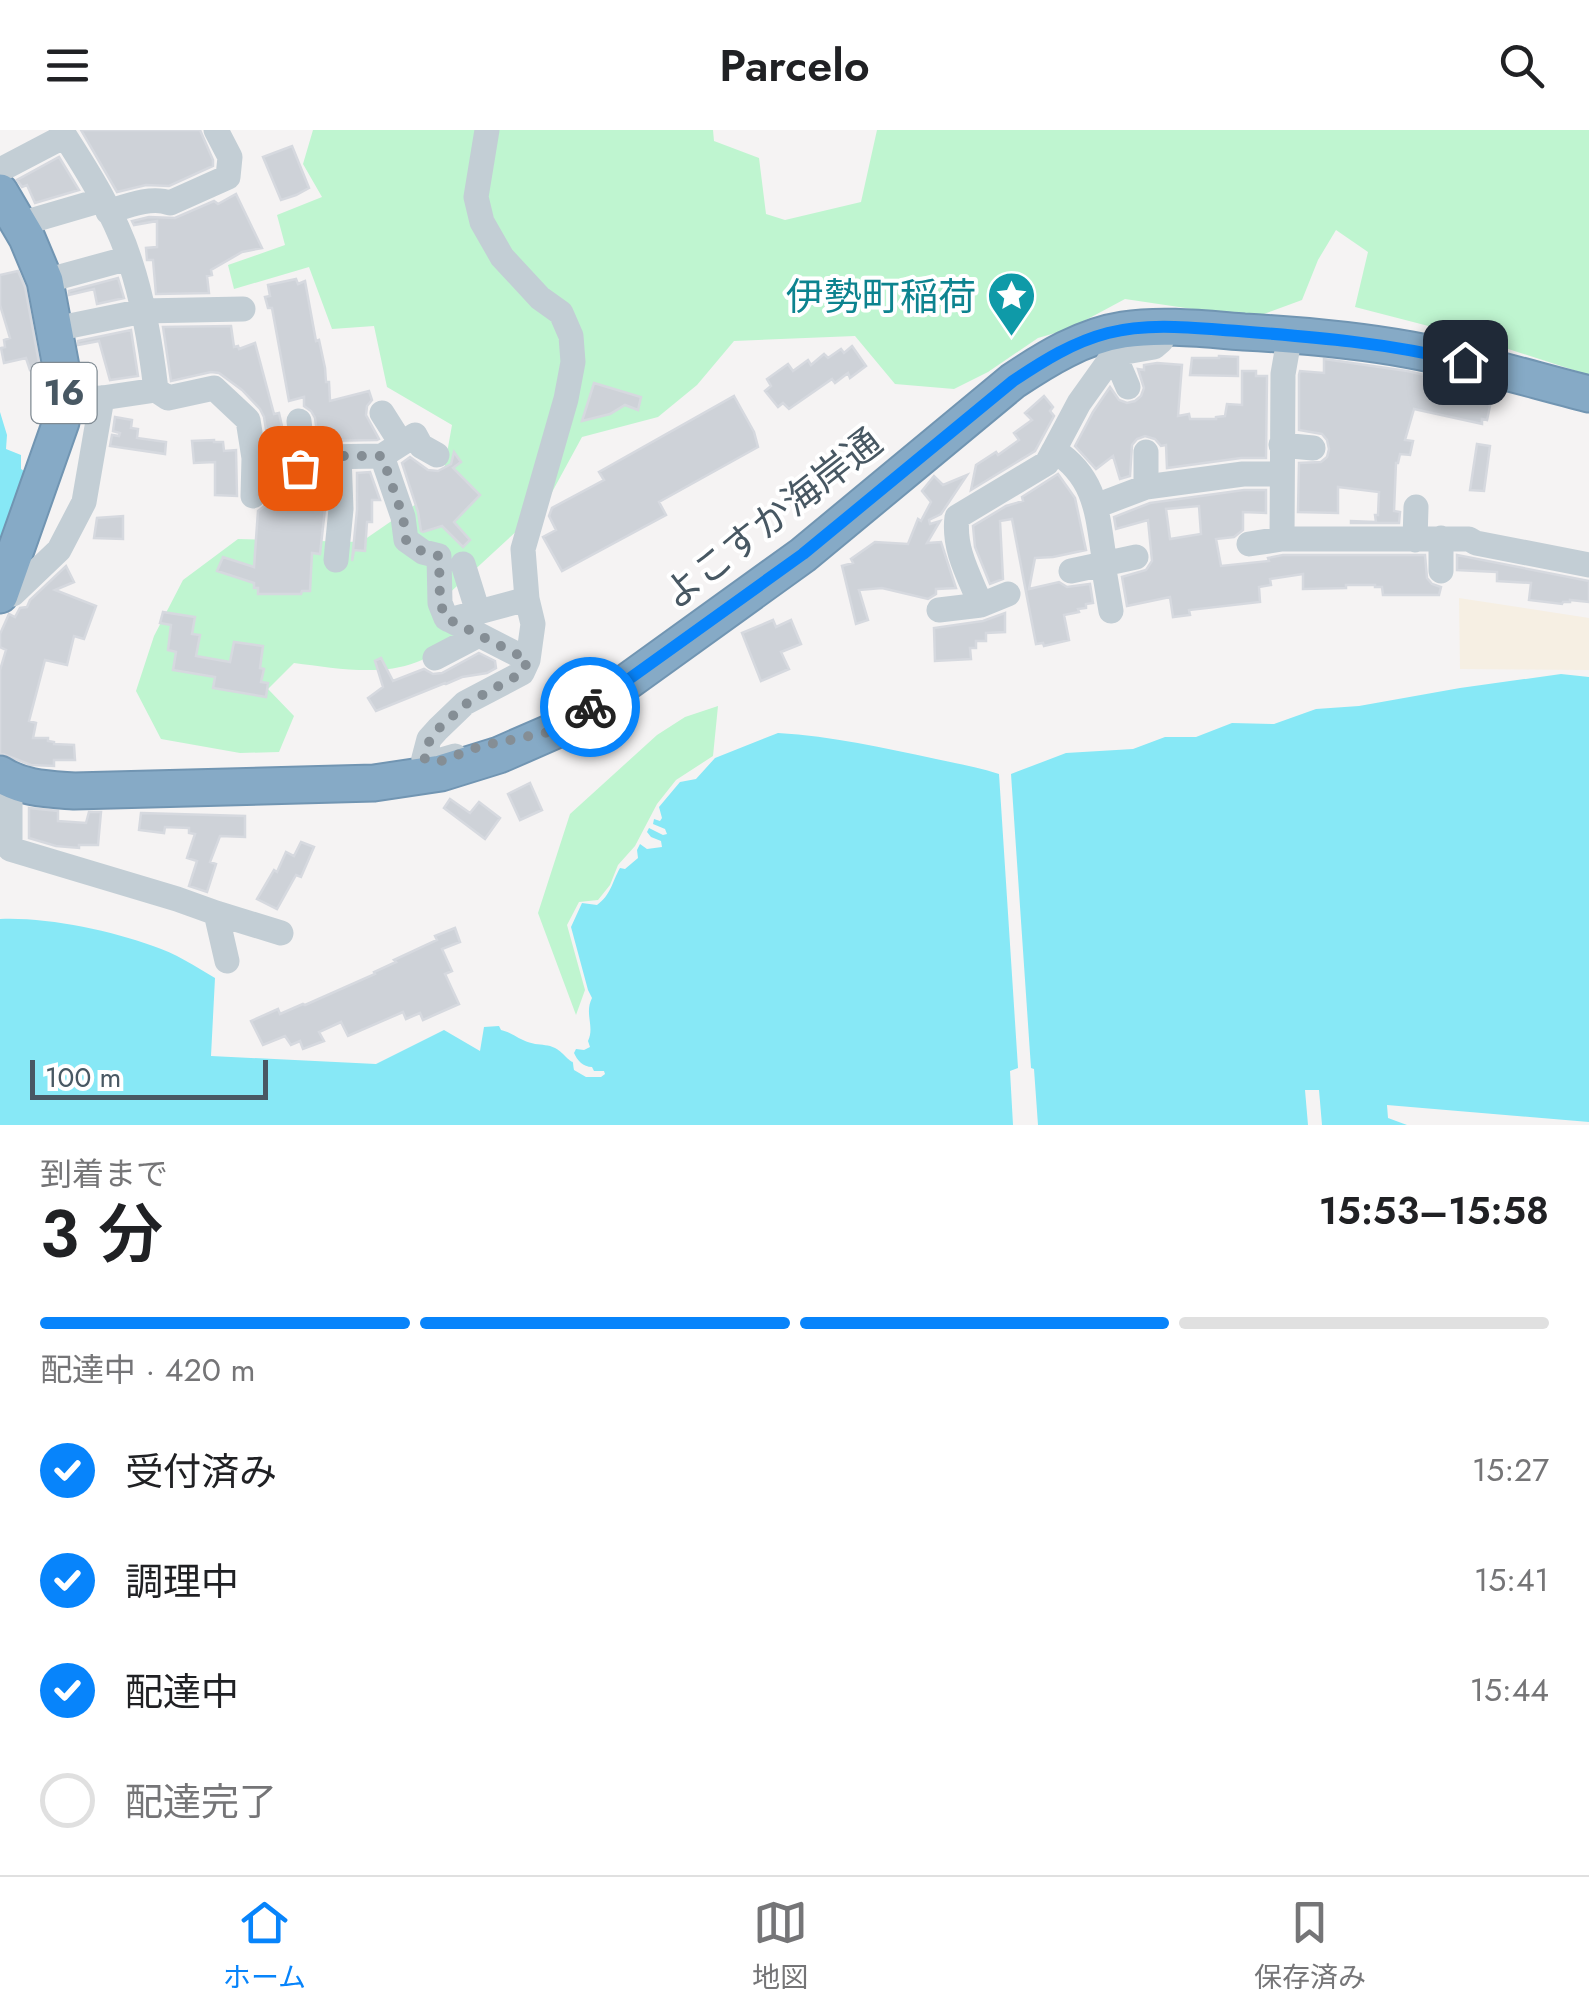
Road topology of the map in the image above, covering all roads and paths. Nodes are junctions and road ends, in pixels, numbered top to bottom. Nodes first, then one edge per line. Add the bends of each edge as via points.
1 (216, 130) edge
2 (487, 130) edge
3 (63, 133) edge
4 (0, 170) edge
5 (0, 192) edge
6 (105, 206) junction
7 (20, 224) junction
8 (129, 258) junction
9 (45, 281) junction
10 (243, 309) dead end
11 (143, 311) junction
12 (1161, 328) junction
13 (55, 329) junction
14 (1290, 334) junction
15 (1114, 354) junction
16 (1128, 387) dead end
17 (156, 390) junction
18 (1589, 394) edge
19 (102, 398) junction
20 (64, 400) junction
21 (382, 413) dead end
22 (298, 421) dead end
23 (1281, 445) junction
24 (1313, 448) dead end
25 (392, 450) junction
26 (1054, 450) junction
27 (1146, 452) dead end
28 (436, 455) dead end
29 (302, 456) junction
30 (339, 457) junction
31 (254, 458) junction
32 (1281, 474) junction
33 (300, 486) dead end
34 (1146, 486) junction
35 (253, 496) dead end
36 (1096, 506) junction
37 (1416, 507) dead end
38 (1441, 538) junction
39 (1282, 539) junction
40 (1415, 540) junction
41 (1249, 544) dead end
42 (449, 552) junction
43 (1136, 557) dead end
44 (336, 560) dead end
45 (1104, 564) junction
46 (1589, 565) edge
47 (1071, 571) dead end
48 (1441, 571) dead end
49 (1008, 594) dead end
50 (0, 595) edge
51 (527, 598) junction
52 (981, 605) junction
53 (939, 610) dead end
54 (1111, 611) dead end
55 (478, 623) junction
56 (435, 658) dead end
57 (528, 660) junction
58 (554, 731) junction
59 (7, 779) edge
60 (216, 913) junction
61 (281, 933) dead end
62 (227, 961) dead end

1 - 6 street via 230,157 228,177 170,203
2 - 51 street via 476,197 482,222 502,256 561,314 571,336 566,400 523,550
3 - 4 street
3 - 6 street
5 - 7 highway, 16
6 - 7 street
6 - 8 street
7 - 9 highway, 16
8 - 9 street
8 - 11 street
9 - 13 highway, 16
10 - 11 street
11 - 13 street
11 - 17 street
12 - 14 highway, よこすか海岸通
12 - 15 street via 1154,347
12 - 58 highway, よこすか海岸通 via 1104,334 1049,357 803,554
13 - 20 highway, 16
14 - 18 highway, よこすか海岸通 via 1437,355
14 - 23 street
15 - 16 street
15 - 26 street
17 - 19 street
17 - 31 street via 168,398 214,388 248,420
19 - 20 street
19 - 50 street via 84,502 58,550 13,594
20 - 50 highway, 16
21 - 25 street
22 - 29 street
23 - 24 street
23 - 32 street
25 - 28 street via 415,435
25 - 30 street
25 - 42 street via 406,540 423,552
26 - 36 street via 1072,462
26 - 52 street via 1047,463 957,517 955,536
27 - 34 street
29 - 30 street
29 - 31 street
29 - 33 street
30 - 44 street
31 - 35 street
32 - 34 street
32 - 39 street
34 - 36 street
36 - 45 street
37 - 40 street
38 - 40 street
38 - 46 street
38 - 48 street
39 - 40 street
39 - 41 street
42 - 55 street
42 - 55 street via 440,603 446,618
43 - 45 street
45 - 47 street
45 - 54 street
49 - 52 street
51 - 55 street
51 - 57 street via 533,624
52 - 53 street
55 - 56 street
55 - 57 street
57 - 58 street via 522,673 466,704 438,729 424,758 441,761
58 - 59 highway, よこすか海岸通 via 441,773 374,783 74,790
59 - 60 street via 10,849
60 - 61 street
60 - 62 street

